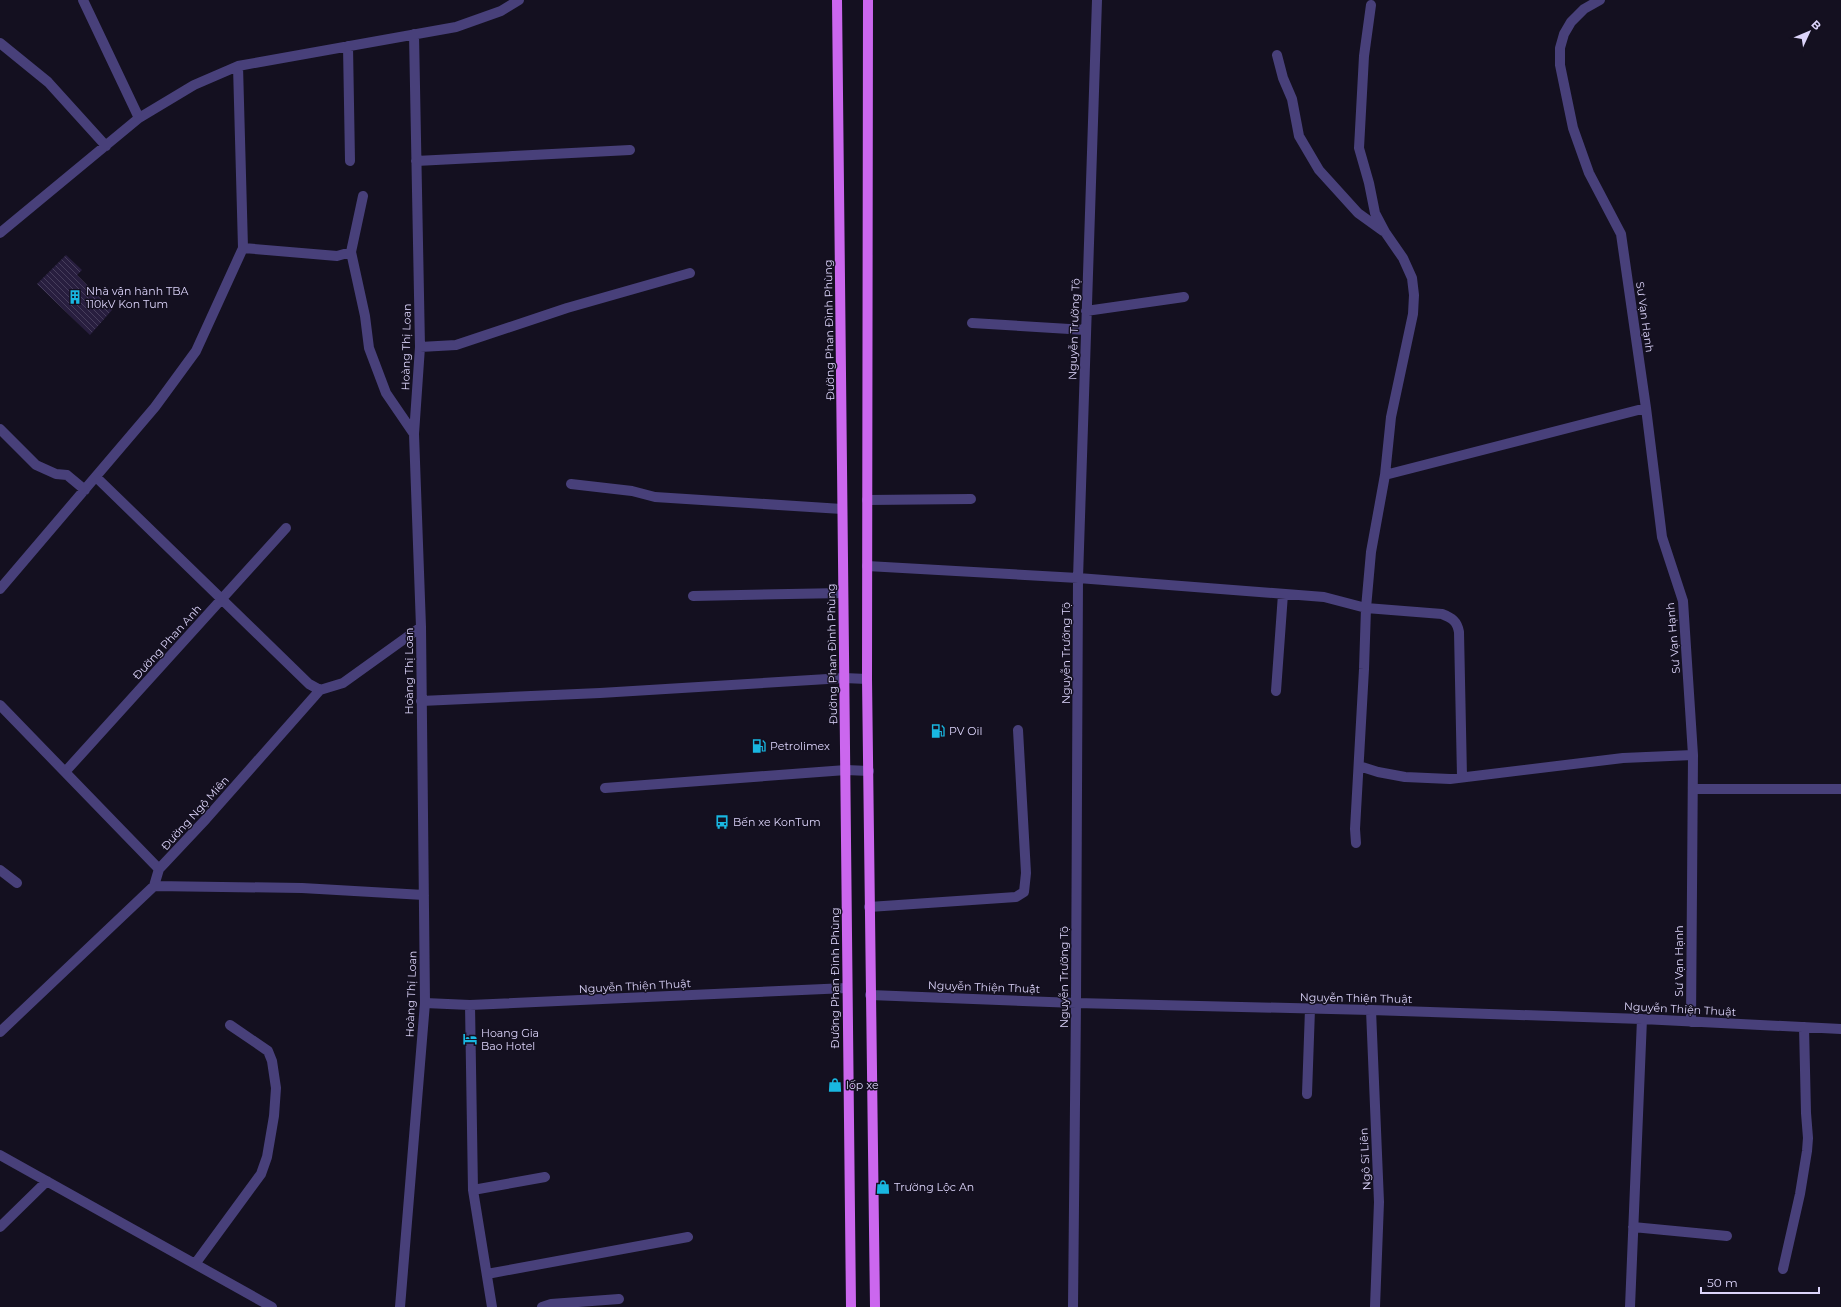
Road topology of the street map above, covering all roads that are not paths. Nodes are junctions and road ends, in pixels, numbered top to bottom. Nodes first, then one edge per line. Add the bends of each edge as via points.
1 (83, 0) edge
2 (519, 0) edge
3 (837, 0) edge
4 (868, 0) edge
5 (1097, 0) edge
6 (1600, 0) edge
7 (1371, 5) dead end
8 (414, 34) junction
9 (0, 42) edge
10 (348, 46) junction
11 (1277, 55) dead end
12 (238, 66) junction
13 (139, 118) junction
14 (106, 146) junction
15 (630, 150) dead end
16 (350, 161) dead end
17 (416, 161) junction
18 (363, 196) dead end
19 (1385, 232) junction
20 (0, 233) edge
21 (243, 248) junction
22 (351, 252) junction
23 (690, 273) dead end
24 (1184, 297) dead end
25 (1086, 311) junction
26 (972, 323) dead end
27 (1086, 330) junction
28 (420, 348) junction
29 (1646, 408) junction
30 (0, 429) edge
31 (414, 434) junction
32 (1385, 475) junction
33 (96, 477) junction
34 (571, 484) dead end
35 (85, 490) junction
36 (971, 499) dead end
37 (867, 500) junction
38 (842, 509) junction
39 (286, 528) dead end
40 (867, 566) junction
41 (1078, 578) junction
42 (0, 590) edge
43 (843, 593) junction
44 (1283, 594) junction
45 (693, 596) dead end
46 (222, 600) junction
47 (1366, 608) junction
48 (421, 627) junction
49 (844, 678) junction
50 (867, 679) junction
51 (320, 690) junction
52 (1276, 691) dead end
53 (422, 701) junction
54 (0, 706) edge
55 (1018, 730) dead end
56 (1693, 755) junction
57 (1359, 766) junction
58 (846, 770) junction
59 (869, 771) junction
60 (65, 772) junction
61 (1462, 777) junction
62 (605, 788) dead end
63 (1693, 789) junction
64 (1841, 789) edge
65 (1356, 843) dead end
66 (159, 869) junction
67 (0, 870) edge
68 (17, 883) dead end
69 (154, 886) junction
70 (424, 894) junction
71 (870, 907) junction
72 (847, 988) junction
73 (870, 994) junction
74 (425, 1003) junction
75 (1076, 1004) junction
76 (470, 1005) junction
77 (1310, 1009) junction
78 (1371, 1010) junction
79 (1642, 1019) junction
80 (1691, 1022) junction
81 (230, 1025) dead end
82 (1804, 1027) junction
83 (1841, 1029) edge
84 (0, 1032) edge
85 (1307, 1094) dead end
86 (0, 1155) edge
87 (545, 1177) dead end
88 (47, 1181) junction
89 (473, 1190) junction
90 (0, 1227) edge
91 (1633, 1227) junction
92 (1727, 1236) dead end
93 (688, 1237) dead end
94 (196, 1264) junction
95 (1783, 1269) dead end
96 (487, 1274) junction
97 (619, 1299) dead end
98 (272, 1307) edge
99 (400, 1307) edge
100 (492, 1307) edge
101 (542, 1307) edge
102 (851, 1307) edge
103 (875, 1307) edge
104 (1073, 1307) edge
105 (1375, 1307) edge
106 (1630, 1307) edge

1 - 13 street
2 - 8 street via 501,11 456,27
3 - 38 main road, Đường Phan Đình Phùng
4 - 37 main road
5 - 25 street, Nguyễn Trường Tộ
6 - 29 street, Sư Vạn Hạnh via 1584,9 1571,22 1560,48 1560,64 1567,106 1589,174 1621,234
7 - 19 street via 1364,56 1359,148 1370,183 1375,213
8 - 10 street
8 - 17 street, Hoàng Thị Loan
9 - 14 street via 48,82
10 - 12 street
10 - 16 street
11 - 19 street via 1292,99 1299,136 1319,170 1358,213
12 - 13 street via 194,85
12 - 21 street
13 - 14 street
14 - 20 street
15 - 17 street
17 - 28 street, Hoàng Thị Loan
18 - 22 street
19 - 32 street via 1403,258 1412,278 1414,295 1413,314 1391,417
21 - 22 street via 337,256
21 - 33 street via 196,351 155,407
22 - 31 street via 369,348 386,392
23 - 28 street via 567,308 456,345
24 - 25 street
25 - 27 street, Nguyễn Trường Tộ
26 - 27 street
27 - 41 street, Nguyễn Trường Tộ
28 - 31 street, Hoàng Thị Loan
29 - 32 street
29 - 56 street, Sư Vạn Hạnh via 1662,537 1683,601
30 - 35 street via 36,465 56,474 67,475
31 - 48 street, Hoàng Thị Loan
32 - 47 street via 1371,552
33 - 35 street
33 - 46 street
34 - 38 street via 632,491 655,497
35 - 42 street
36 - 37 street
37 - 40 main road
38 - 43 main road, Đường Phan Đình Phùng
39 - 46 street, Đường Phan Anh
40 - 41 street
40 - 50 main road
41 - 44 street
41 - 75 street, Nguyễn Trường Tộ
43 - 45 street
43 - 49 main road, Đường Phan Đình Phùng
44 - 47 street via 1324,598
44 - 52 street
46 - 51 street via 309,684
46 - 60 street, Đường Phan Anh
47 - 57 street
47 - 61 street via 1442,614 1457,624
48 - 51 street via 342,683
48 - 53 street, Hoàng Thị Loan
49 - 50 street
49 - 53 street
49 - 58 main road, Đường Phan Đình Phùng
50 - 59 main road
51 - 66 street, Đường Ngộ Miên
53 - 70 street, Hoàng Thị Loan
54 - 60 street
55 - 71 street via 1026,873 1024,892 1016,897
56 - 61 street via 1616,759
56 - 63 street, Sư Vạn Hạnh
57 - 61 street via 1405,777
57 - 65 street
58 - 59 street
58 - 62 street
58 - 72 main road, Đường Phan Đình Phùng
59 - 71 main road
60 - 66 street
63 - 64 street
63 - 80 street, Sư Vạn Hạnh
66 - 69 street, Đường Ngộ Miên
67 - 68 street
69 - 70 street via 302,888
69 - 84 street
70 - 74 street, Hoàng Thị Loan
71 - 73 main road
72 - 76 street, Nguyễn Thiện Thuật
72 - 102 main road, Đường Phan Đình Phùng
73 - 75 street, Nguyễn Thiện Thuật
73 - 103 main road
74 - 76 street, Nguyễn Thiện Thuật
74 - 99 street, Hoàng Thị Loan
75 - 77 street, Nguyễn Thiện Thuật
75 - 104 street, Nguyễn Trường Tộ
76 - 89 street
77 - 78 street, Nguyễn Thiện Thuật
77 - 85 street
78 - 79 street, Nguyễn Thiện Thuật
78 - 105 street, Ngô Sĩ Liên via 1379,1202
79 - 80 street, Nguyễn Thiện Thuật
79 - 91 street
80 - 82 street, Nguyễn Thiện Thuật
81 - 94 street via 268,1051 271,1056 276,1088 271,1145 260,1174
82 - 83 street, Nguyễn Thiện Thuật
82 - 95 street via 1807,1151
86 - 88 street
87 - 89 street
88 - 90 street
88 - 94 street
89 - 96 street
91 - 92 street
91 - 106 street
93 - 96 street
94 - 98 street
96 - 100 street
97 - 101 street

